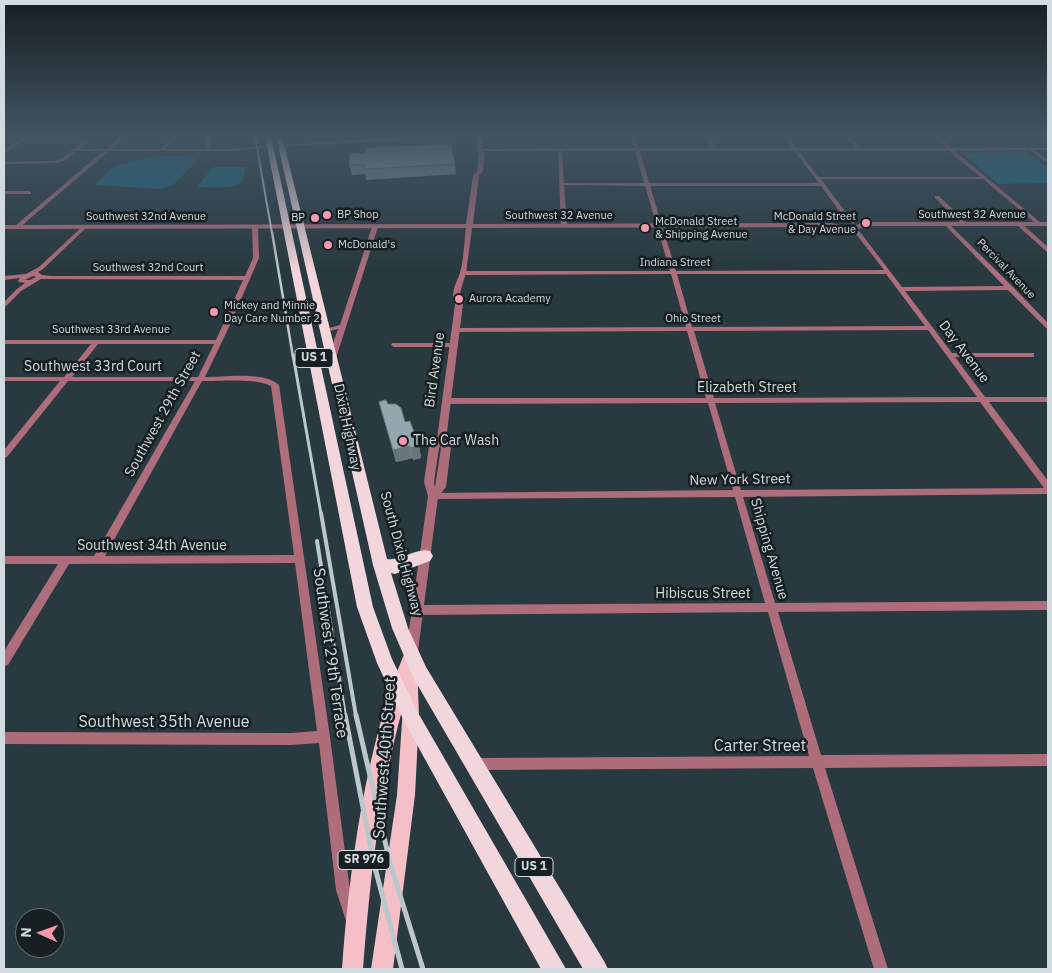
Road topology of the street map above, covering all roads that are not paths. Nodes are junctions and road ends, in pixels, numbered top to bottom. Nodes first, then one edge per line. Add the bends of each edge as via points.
1 (70, 181) edge
2 (280, 181) edge
3 (287, 181) edge
4 (475, 181) edge
5 (819, 181) edge
6 (989, 181) edge
7 (561, 184) joint
8 (648, 184) junction
9 (822, 185) junction
10 (4, 193) edge
11 (29, 193) dead end
12 (938, 197) dead end
13 (1019, 224) junction
14 (1039, 224) junction
15 (1048, 224) edge
16 (851, 225) junction
17 (948, 225) junction
18 (966, 225) junction
19 (469, 226) junction
20 (564, 226) junction
21 (660, 226) junction
22 (4, 227) edge
23 (17, 227) junction
24 (84, 227) junction
25 (255, 227) junction
26 (294, 227) junction
27 (375, 227) junction
28 (1048, 250) edge
29 (888, 272) junction
30 (463, 273) junction
31 (672, 273) junction
32 (37, 277) junction
33 (4, 278) edge
34 (24, 278) junction
35 (246, 278) junction
36 (1011, 288) junction
37 (901, 289) junction
38 (19, 290) junction
39 (4, 305) edge
40 (342, 326) junction
41 (1048, 327) edge
42 (930, 328) junction
43 (689, 329) junction
44 (325, 330) junction
45 (455, 330) junction
46 (4, 342) edge
47 (96, 342) junction
48 (219, 342) junction
49 (394, 345) dead end
50 (454, 345) junction
51 (950, 355) junction
52 (1032, 355) dead end
53 (332, 358) junction
54 (4, 379) edge
55 (64, 379) junction
56 (200, 379) junction
57 (272, 382) joint
58 (984, 399) junction
59 (1048, 399) edge
60 (710, 400) junction
61 (446, 401) junction
62 (4, 455) edge
63 (1048, 487) edge
64 (1048, 491) edge
65 (738, 493) junction
66 (433, 496) junction
67 (425, 556) junction
68 (300, 559) junction
69 (4, 560) edge
70 (66, 560) junction
71 (97, 560) junction
72 (380, 565) junction
73 (1048, 605) edge
74 (772, 607) junction
75 (418, 610) junction
76 (411, 657) junction
77 (4, 661) edge
78 (398, 691) junction
79 (411, 717) junction
80 (324, 737) junction
81 (4, 738) edge
82 (1048, 760) edge
83 (818, 762) junction
84 (473, 764) junction
85 (356, 929) junction
86 (352, 969) edge
87 (382, 969) edge
88 (554, 969) edge
89 (596, 969) edge
90 (881, 969) edge

1 - 23 street
2 - 26 highway, Dixie Highway / US 1
3 - 26 highway, South Dixie Highway / US 1
4 - 19 street, Bird Avenue
5 - 9 street, Day Avenue
6 - 14 street
7 - 8 street
7 - 20 street
8 - 9 street
8 - 21 street, Shipping Avenue
9 - 16 street, Day Avenue
10 - 11 street
12 - 18 street
13 - 14 street, Southwest 32 Avenue
13 - 18 street, Southwest 32 Avenue
13 - 28 street
14 - 15 street, Southwest 32 Avenue
16 - 17 street, Southwest 32 Avenue
16 - 21 street, Southwest 32 Avenue
16 - 29 street, Day Avenue
17 - 18 street, Southwest 32 Avenue
17 - 36 street, Percival Avenue
19 - 20 street, Southwest 32 Avenue
19 - 27 street, Southwest 32 Avenue
19 - 30 street, Bird Avenue
20 - 21 street, Southwest 32 Avenue
21 - 31 street, Shipping Avenue
22 - 23 street, Southwest 32nd Avenue
23 - 24 street, Southwest 32nd Avenue
24 - 25 street, Southwest 32nd Avenue
24 - 32 street
25 - 26 street, Southwest 32nd Avenue
25 - 35 street via 258,254
26 - 27 street, Southwest 32 Avenue
26 - 44 highway, South Dixie Highway / US 1
26 - 78 highway, Dixie Highway / US 1 via 365,607
27 - 40 street
29 - 31 street, Indiana Street
29 - 37 street, Day Avenue
30 - 31 street, Indiana Street
30 - 45 street, Bird Avenue via 466,279 463,300 458,304
31 - 43 street, Shipping Avenue
32 - 34 street
32 - 34 street
32 - 35 street, Southwest 32nd Court
32 - 38 street
33 - 34 street
34 - 38 street
35 - 48 street, Southwest 29th Street
36 - 37 street
36 - 41 street, Percival Avenue
37 - 42 street, Day Avenue
38 - 39 street
40 - 44 street
40 - 53 street
42 - 43 street, Ohio Street
42 - 51 street, Day Avenue
43 - 45 street, Ohio Street
43 - 60 street, Shipping Avenue
44 - 53 highway, South Dixie Highway / US 1
45 - 50 street, Bird Avenue
46 - 47 street, Southwest 33rd Avenue
47 - 48 street, Southwest 33rd Avenue
47 - 55 street
48 - 56 street, Southwest 29th Street
49 - 50 street
50 - 61 street, Bird Avenue
51 - 52 street
51 - 58 street, Day Avenue
53 - 72 highway, South Dixie Highway / US 1
54 - 55 street, Southwest 33rd Court
55 - 56 street, Southwest 33rd Court
55 - 62 street
56 - 57 street, Southwest 33rd Court
56 - 71 street, Southwest 29th Street
57 - 68 street, Southwest 29th Terrace via 277,390
58 - 59 street, Elizabeth Street
58 - 60 street, Elizabeth Street
58 - 63 street, Day Avenue
60 - 61 street, Elizabeth Street
60 - 65 street, Shipping Avenue
61 - 66 street, Bird Avenue via 440,441 446,447 441,487
64 - 65 street, New York Street
65 - 66 street, New York Street
65 - 74 street, Shipping Avenue
66 - 67 street, Bird Avenue
67 - 72 highway via 395,566
67 - 75 street, Bird Avenue
68 - 71 street, Southwest 34th Avenue
68 - 80 street, Southwest 29th Terrace
69 - 70 street, Southwest 34th Avenue
70 - 71 street, Southwest 34th Avenue
70 - 77 street
72 - 76 highway, South Dixie Highway / US 1
73 - 74 street, Hibiscus Street
74 - 75 street, Hibiscus Street
74 - 83 street, Shipping Avenue
75 - 76 street, Bird Avenue
76 - 78 main road, Southwest 40th Street
76 - 79 main road, Southwest 40th Street / SR 976
76 - 84 highway, South Dixie Highway / US 1
78 - 79 highway, Dixie Highway / US 1
78 - 85 main road, Southwest 40th Street / SR 976 via 383,751 363,860
79 - 87 main road, Southwest 40th Street / SR 976 via 406,795
79 - 88 highway, US 1
80 - 81 street, Southwest 35th Avenue
80 - 85 street, Southwest 29th Terrace via 343,890
82 - 83 street, Carter Street
83 - 84 street, Carter Street
83 - 90 street, Shipping Avenue
84 - 89 highway, South Dixie Highway / US 1
85 - 86 main road, Southwest 40th Street / SR 976

